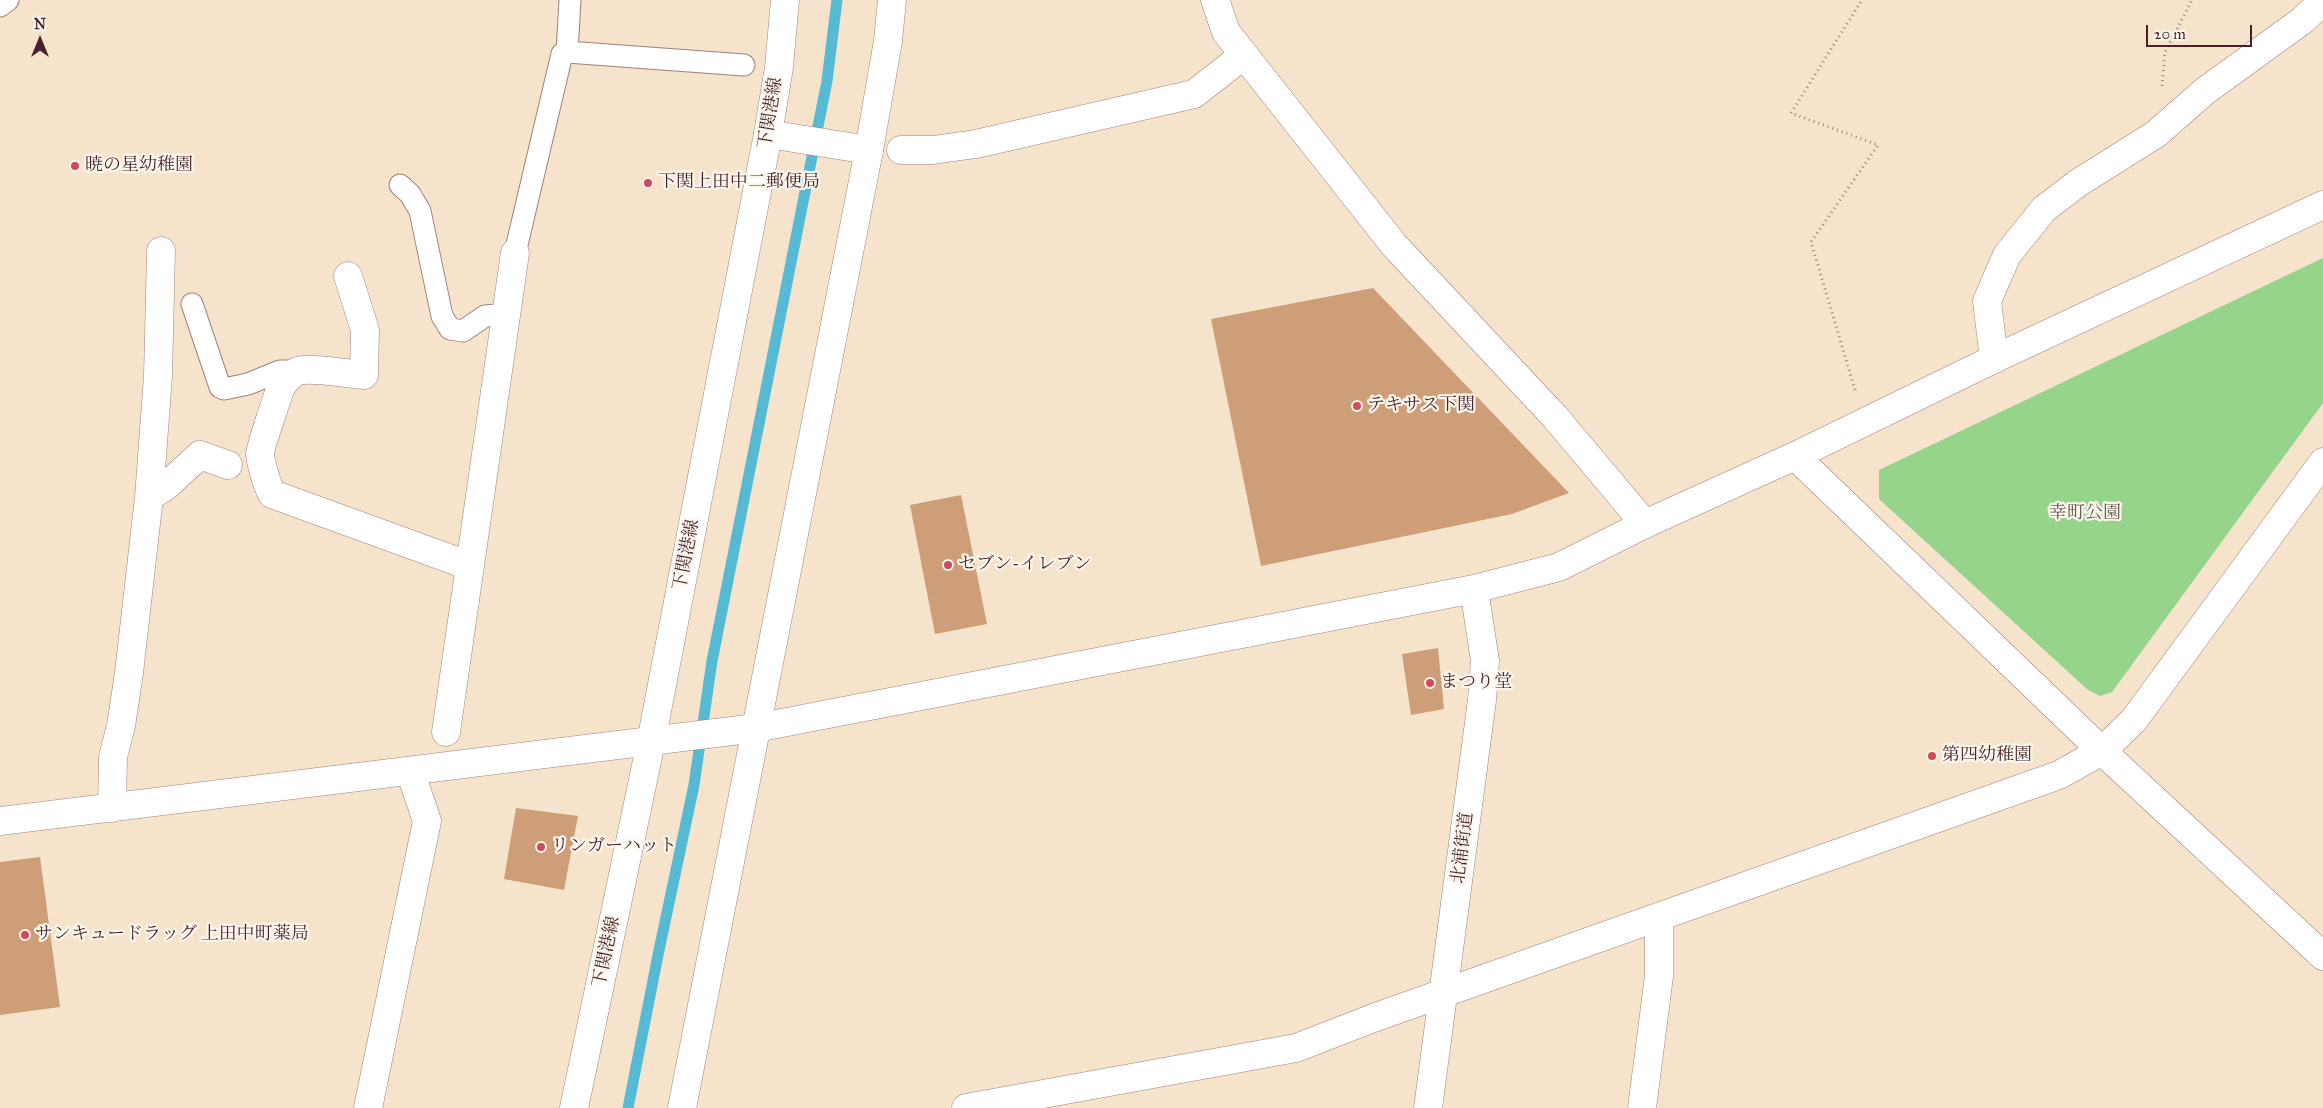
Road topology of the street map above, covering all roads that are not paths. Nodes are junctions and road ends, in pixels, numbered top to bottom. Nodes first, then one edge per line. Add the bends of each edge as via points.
1 (8, 0) edge
2 (570, 0) edge
3 (785, 0) edge
4 (892, 0) edge
5 (1215, 0) edge
6 (2323, 1) edge
7 (0, 6) edge
8 (567, 52) junction
9 (1244, 55) junction
10 (744, 65) dead end
11 (780, 136) junction
12 (869, 150) junction
13 (901, 150) dead end
14 (400, 185) dead end
15 (2323, 205) edge
16 (161, 251) dead end
17 (515, 253) joint
18 (348, 276) dead end
19 (192, 304) dead end
20 (507, 314) junction
21 (1994, 359) junction
22 (297, 371) junction
23 (1795, 456) junction
24 (2323, 462) edge
25 (228, 465) dead end
26 (149, 497) junction
27 (1645, 524) junction
28 (470, 566) junction
29 (1474, 589) junction
30 (756, 728) junction
31 (446, 732) dead end
32 (651, 742) junction
33 (2102, 751) junction
34 (410, 770) junction
35 (112, 808) junction
36 (0, 822) edge
37 (1659, 918) junction
38 (2323, 956) edge
39 (1444, 994) junction
40 (368, 1108) edge
41 (574, 1108) edge
42 (682, 1108) edge
43 (966, 1108) edge
44 (1428, 1108) edge
45 (1642, 1108) edge

1 - 7 lane
2 - 8 lane
3 - 11 street, 下関港線 via 779,67
4 - 12 street
5 - 9 street via 1226,32
6 - 21 street via 2303,20 2205,91 2156,134 2044,209 2007,255 1990,294
8 - 10 lane
8 - 17 lane via 562,54
9 - 13 street via 1194,94 976,144 933,150
9 - 27 street via 1394,245 1555,417
11 - 12 street
11 - 32 street, 下関港線
12 - 30 street
14 - 20 lane via 420,211 442,316 450,329 464,331 485,316
15 - 21 street
16 - 26 street via 158,376
17 - 20 street
18 - 22 street via 365,330 364,375
19 - 22 lane via 220,387 248,384 280,371
20 - 28 street
21 - 23 street
22 - 28 street via 282,387 260,452 266,483 272,494
23 - 27 street
23 - 33 street
24 - 33 street via 2134,720
25 - 26 street via 200,455
26 - 35 street via 129,673 113,757
27 - 29 street via 1559,567
28 - 31 street
29 - 30 street
29 - 39 street, 北浦街道 via 1484,661 1483,680
30 - 32 street
30 - 42 street
32 - 34 street
32 - 41 street, 下関港線
33 - 37 street via 2059,775
33 - 38 street
34 - 35 street
34 - 40 street via 427,821
35 - 36 street
37 - 39 street
37 - 45 street via 1659,976
39 - 43 street via 1376,1016 1296,1048
39 - 44 street, 北浦街道

